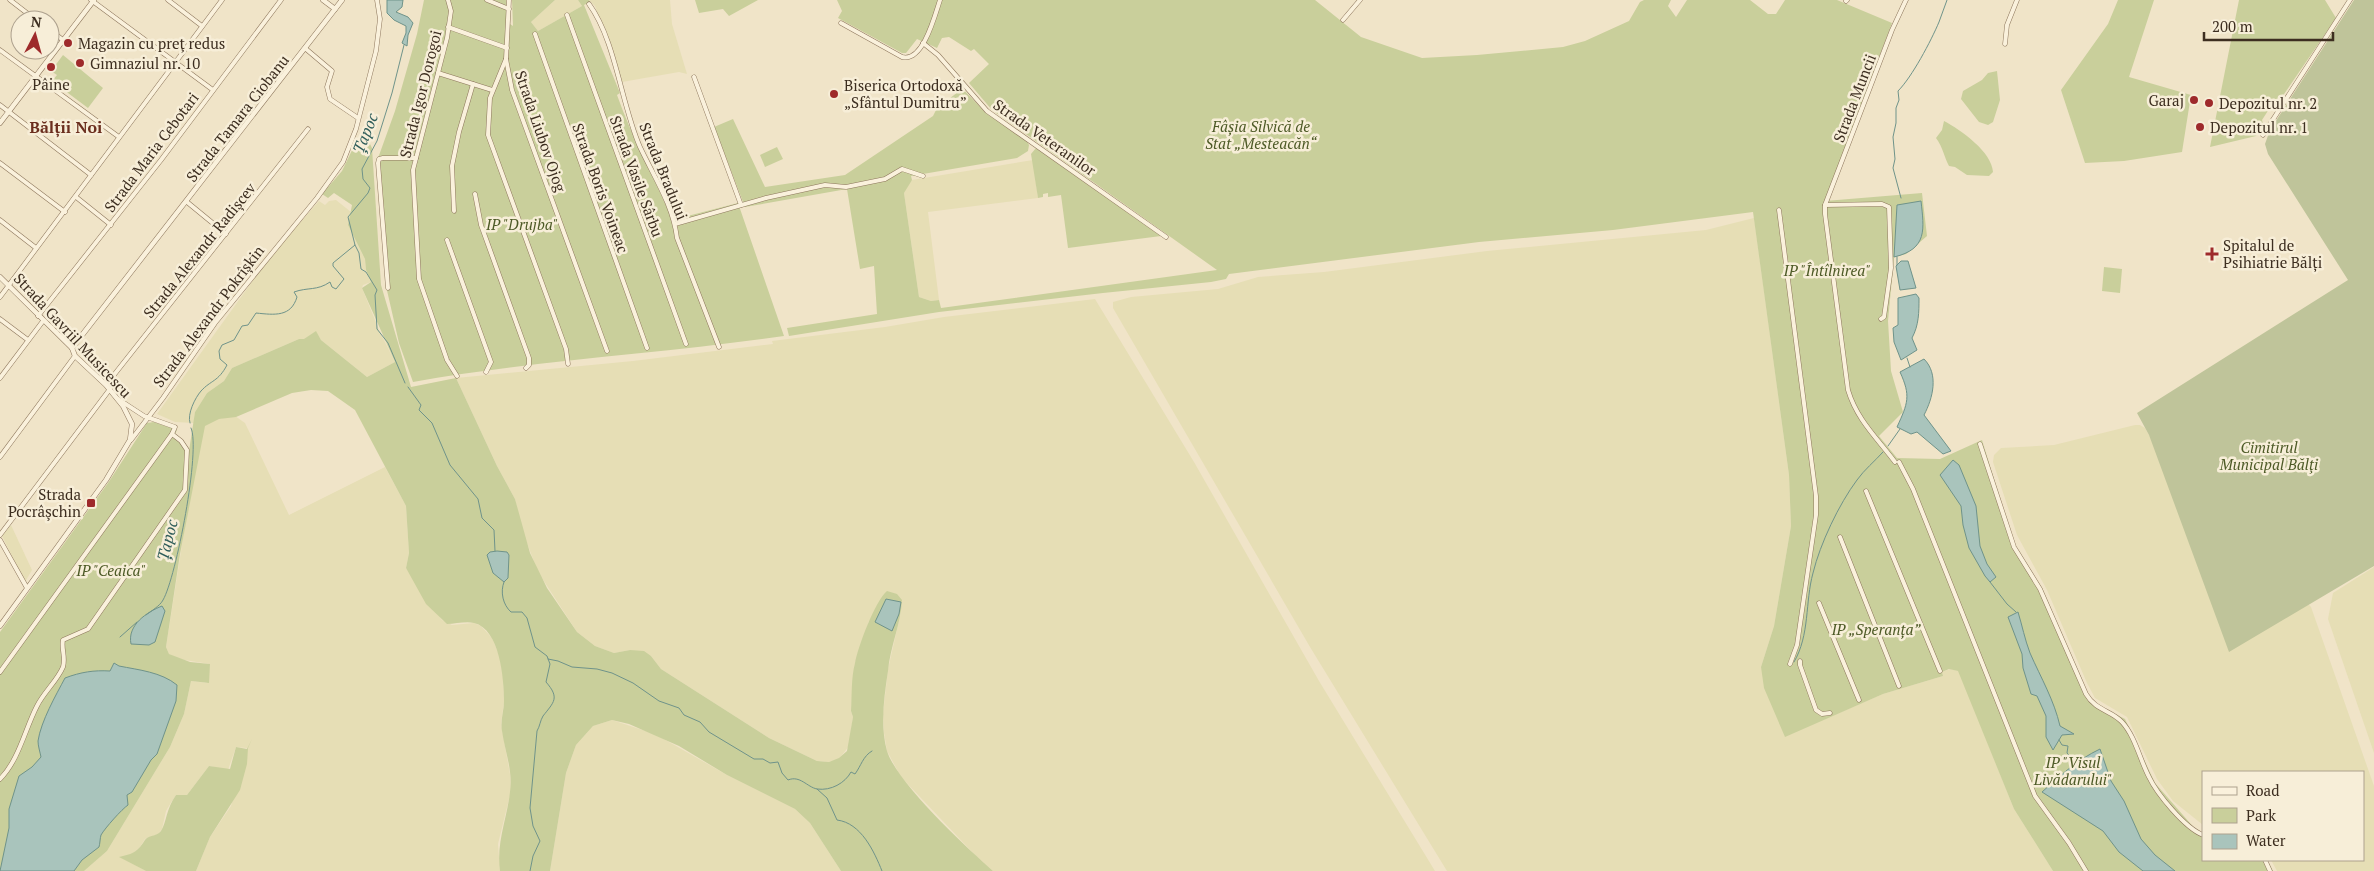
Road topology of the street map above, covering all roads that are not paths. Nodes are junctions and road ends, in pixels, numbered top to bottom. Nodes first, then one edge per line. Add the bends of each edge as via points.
1 (10, 0) edge
2 (168, 0) edge
3 (222, 0) edge
4 (281, 0) edge
5 (323, 0) edge
6 (342, 0) edge
7 (377, 0) edge
8 (448, 0) edge
9 (487, 0) edge
10 (509, 0) edge
11 (940, 0) edge
12 (1360, 0) edge
13 (1906, 0) edge
14 (2017, 0) edge
15 (2350, 0) edge
16 (93, 1) edge
17 (589, 4) dead end
18 (335, 9) junction
19 (509, 9) junction
20 (23, 10) edge
21 (568, 15) dead end
22 (1342, 20) dead end
23 (841, 23) dead end
24 (202, 26) junction
25 (448, 27) junction
26 (535, 34) dead end
27 (60, 38) edge
28 (63, 40) junction
29 (924, 43) junction
30 (2005, 44) dead end
31 (507, 48) junction
32 (306, 49) junction
33 (0, 50) edge
34 (506, 60) junction
35 (174, 62) junction
36 (438, 73) junction
37 (36, 76) junction
38 (694, 77) dead end
39 (474, 84) junction
40 (213, 90) junction
41 (492, 90) junction
42 (0, 105) edge
43 (9, 111) junction
44 (358, 118) junction
45 (0, 123) edge
46 (308, 129) dead end
47 (2263, 135) dead end
48 (119, 137) junction
49 (416, 158) junction
50 (0, 163) edge
51 (91, 175) junction
52 (924, 176) dead end
53 (475, 194) dead end
54 (76, 197) junction
55 (187, 202) junction
56 (741, 205) junction
57 (1825, 205) junction
58 (1779, 210) dead end
59 (454, 211) dead end
60 (64, 212) junction
61 (0, 220) edge
62 (111, 224) junction
63 (675, 224) junction
64 (226, 234) junction
65 (1166, 237) dead end
66 (447, 240) dead end
67 (36, 248) junction
68 (0, 276) edge
69 (9, 286) junction
70 (388, 288) dead end
71 (0, 297) edge
72 (38, 316) junction
73 (0, 319) edge
74 (1881, 319) dead end
75 (43, 321) junction
76 (28, 340) junction
77 (686, 344) dead end
78 (719, 347) dead end
79 (72, 348) junction
80 (646, 348) dead end
81 (606, 351) dead end
82 (76, 356) junction
83 (568, 364) dead end
84 (526, 368) dead end
85 (486, 372) dead end
86 (457, 376) dead end
87 (0, 378) edge
88 (106, 385) junction
89 (110, 389) junction
90 (118, 399) junction
91 (148, 417) junction
92 (172, 434) junction
93 (130, 440) junction
94 (1980, 444) dead end
95 (0, 457) edge
96 (1866, 491) dead end
97 (0, 535) edge
98 (1840, 537) dead end
99 (0, 540) edge
100 (27, 588) junction
101 (1818, 603) dead end
102 (0, 626) edge
103 (1800, 661) dead end
104 (1790, 664) dead end
105 (1940, 671) dead end
106 (0, 672) edge
107 (1899, 686) dead end
108 (1859, 700) dead end
109 (1830, 712) dead end
110 (0, 779) edge
111 (2202, 835) edge
112 (2086, 871) edge

1 - 20 street
2 - 24 street
3 - 24 street
4 - 40 street, Strada Maria Cebotari
5 - 18 street
6 - 18 street, Strada Tamara Ciobanu
7 - 44 street, Strada Alexandr Pokrîșkin via 380,14 378,39
8 - 25 street, Strada Igor Dorogoi
9 - 19 street
10 - 19 street, Strada Liubov Ojog
11 - 29 street
12 - 22 street
13 - 57 street, Strada Muncii
14 - 30 street via 2007,25
15 - 47 street
16 - 28 street
16 - 35 street
17 - 63 street, Strada Bradului via 600,23 640,147 656,175
18 - 32 street, Strada Tamara Ciobanu
19 - 31 street, Strada Liubov Ojog
21 - 77 street, Strada Vasile Sârbu
23 - 29 street via 906,58 915,55
24 - 35 street
25 - 31 street
25 - 36 street, Strada Igor Dorogoi
26 - 80 street, Strada Boris Voineac
27 - 28 street
28 - 37 street
29 - 65 street, Strada Veteranilor via 988,111
31 - 34 street, Strada Liubov Ojog
32 - 44 street, Strada Tamara Ciobanu via 332,71 327,87 330,99
32 - 55 street, Strada Tamara Ciobanu
33 - 37 street
34 - 41 street
34 - 81 street, Strada Liubov Ojog via 519,110
35 - 40 street
35 - 48 street
36 - 39 street
36 - 49 street, Strada Igor Dorogoi
37 - 43 street
37 - 48 street
38 - 56 street
39 - 41 street
39 - 59 street via 452,166
40 - 62 street, Strada Maria Cebotari
41 - 83 street via 488,125 490,140 566,349
42 - 43 street
43 - 45 street
43 - 51 street
44 - 91 street, Strada Alexandr Pokrîșkin via 350,146 331,180 215,324
46 - 64 street, Strada Alexandr Radișcev
48 - 51 street
49 - 70 street via 383,158 378,163
49 - 86 street, Strada Igor Dorogoi via 413,170 418,274 447,360
50 - 60 street
51 - 54 street
52 - 56 street via 902,169 884,180 846,187 825,185
53 - 84 street via 481,226 529,358
54 - 60 street
54 - 62 street
55 - 64 street, Strada Tamara Ciobanu
55 - 79 street, Strada Tamara Ciobanu
56 - 63 street
57 - 74 street via 1882,204 1889,207 1892,268
57 - 112 street via 1850,397 1862,423 1897,462 1913,489 2035,796
58 - 104 street via 1816,496 1798,645
60 - 67 street
61 - 67 street
62 - 72 street, Strada Maria Cebotari
63 - 78 street, Strada Bradului via 677,238
64 - 88 street, Strada Alexandr Radișcev
66 - 85 street via 491,362
67 - 69 street
68 - 69 street, Strada Gavriil Musicescu
69 - 71 street
69 - 72 street, Strada Gavriil Musicescu
72 - 75 street, Strada Gavriil Musicescu
73 - 76 street
75 - 76 street
75 - 79 street, Strada Gavriil Musicescu
76 - 87 street
79 - 82 street, Strada Gavriil Musicescu
82 - 88 street, Strada Gavriil Musicescu
82 - 95 street
88 - 89 street, Strada Gavriil Musicescu
89 - 90 street, Strada Gavriil Musicescu
89 - 97 street
90 - 91 street
90 - 93 street, Strada Gavriil Musicescu via 131,420
91 - 92 street via 175,427
91 - 93 street, Strada Alexandr Pokrîșkin
92 - 106 street
92 - 110 street via 186,450 185,490 88,629 63,640 62,668 38,704
93 - 100 street, Strada Alexandr Pokrîșkin via 106,480
94 - 111 street via 2014,547 2040,589 2086,694 2096,707 2122,721 2153,784 2186,824
96 - 105 street
98 - 107 street
99 - 100 street
100 - 102 street, Strada Alexandr Pokrîșkin
101 - 108 street
103 - 109 street via 1816,710 1822,714

